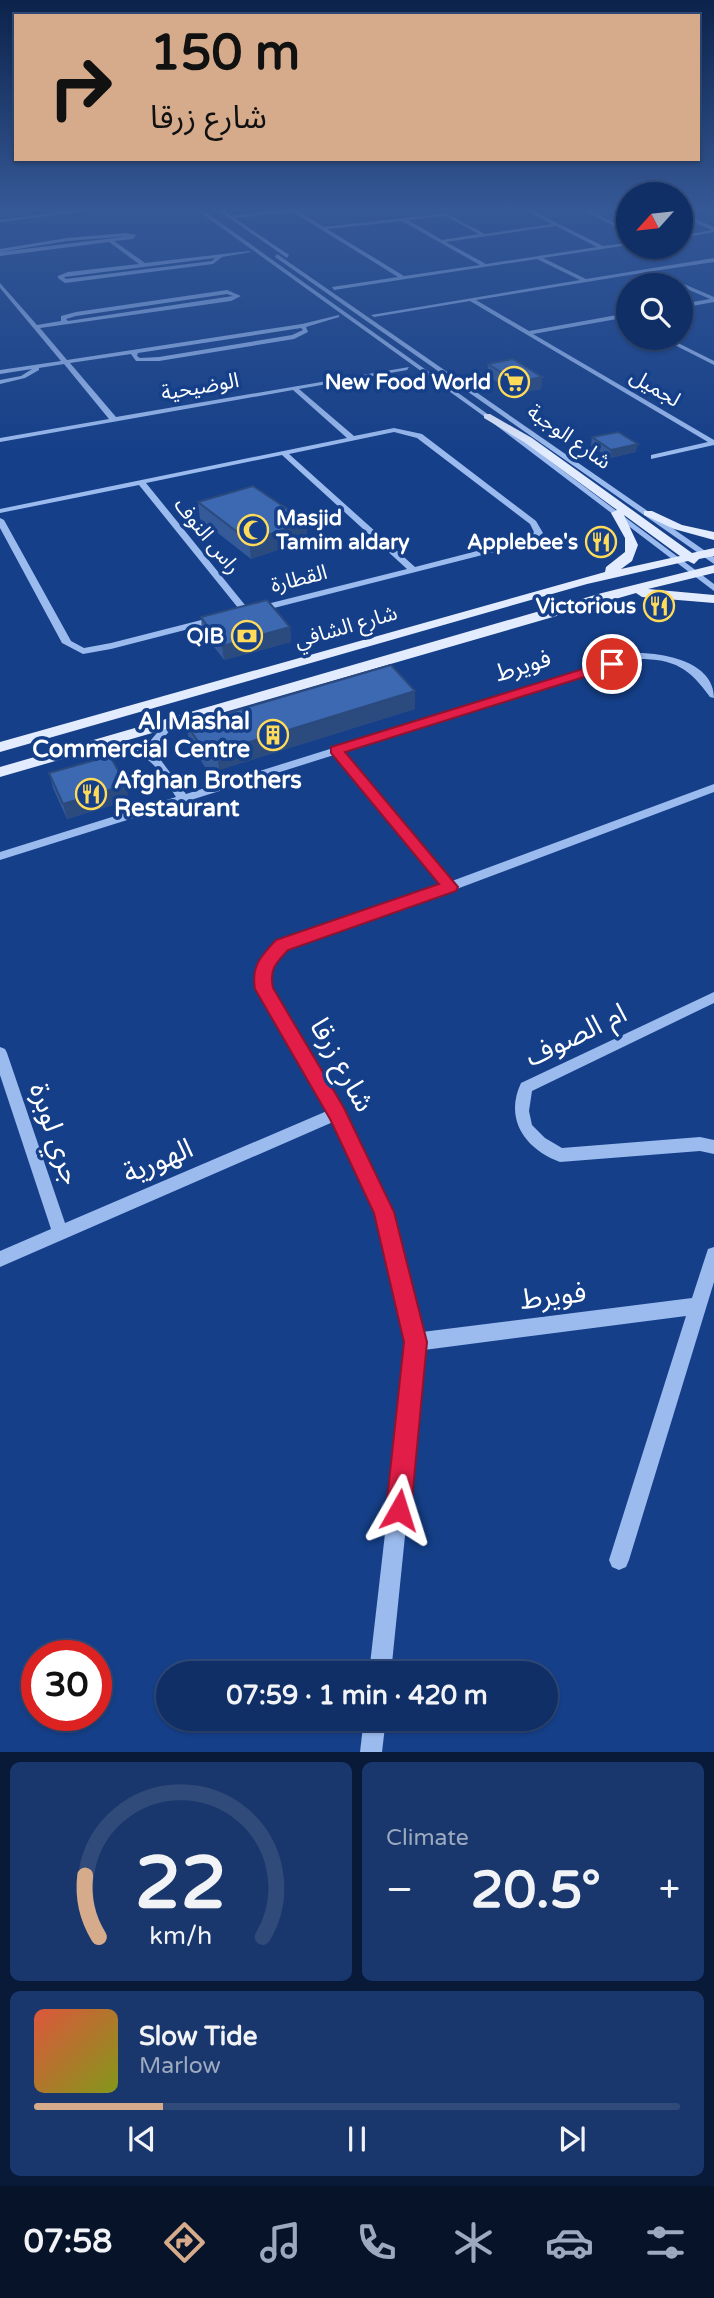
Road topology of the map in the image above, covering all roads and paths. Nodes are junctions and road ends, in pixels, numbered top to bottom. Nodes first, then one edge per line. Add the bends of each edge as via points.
1 (4, 290) edge
2 (301, 290) edge
3 (310, 290) edge
4 (325, 290) edge
5 (337, 290) edge
6 (530, 290) edge
7 (693, 290) edge
8 (470, 299) junction
9 (714, 299) edge
10 (693, 303) edge
11 (374, 314) junction
12 (337, 316) junction
13 (616, 319) edge
14 (68, 323) junction
15 (318, 323) junction
16 (347, 323) junction
17 (303, 326) junction
18 (35, 327) junction
19 (528, 333) junction
20 (404, 344) junction
21 (688, 350) edge
22 (135, 352) junction
23 (65, 362) junction
24 (714, 363) edge
25 (46, 364) junction
26 (407, 368) junction
27 (0, 372) edge
28 (0, 382) edge
29 (445, 387) junction
30 (294, 388) junction
31 (487, 416) junction
32 (114, 420) junction
33 (353, 439) junction
34 (0, 440) edge
35 (714, 443) edge
36 (285, 453) junction
37 (654, 457) dead end
38 (141, 482) junction
39 (0, 511) edge
40 (617, 513) junction
41 (648, 513) junction
42 (0, 520) edge
43 (714, 536) edge
44 (702, 564) edge
45 (413, 570) junction
46 (584, 581) junction
47 (714, 588) edge
48 (607, 596) junction
49 (714, 599) edge
50 (246, 612) junction
51 (234, 615) edge
52 (222, 618) edge
53 (500, 627) junction
54 (714, 695) edge
55 (171, 723) junction
56 (108, 741) junction
57 (0, 747) edge
58 (336, 750) junction
59 (153, 754) junction
60 (0, 772) edge
61 (714, 788) edge
62 (183, 798) junction
63 (0, 856) edge
64 (450, 887) junction
65 (714, 998) edge
66 (0, 1053) edge
67 (337, 1114) junction
68 (714, 1147) edge
69 (60, 1231) junction
70 (714, 1255) edge
71 (0, 1259) edge
72 (698, 1306) junction
73 (416, 1342) junction
74 (619, 1560) dead end
75 (381, 1661) edge
76 (373, 1731) edge
77 (371, 1752) edge

1 - 18 street
2 - 12 street, شارع الوجبة
3 - 29 street, شارع الوجبة
4 - 20 street, شارع الوجبة
5 - 11 street, شارع الوجبة
6 - 8 street
7 - 9 street
8 - 11 street
8 - 19 street, لجميل
9 - 10 street
11 - 20 street, شارع الوجبة via 393,327
12 - 15 street
12 - 16 street, شارع الوجبة
13 - 19 street
14 - 14 street via 231,299 238,296 227,292 63,317
14 - 18 street
15 - 16 street
15 - 17 street
16 - 26 street, شارع الوجبة
17 - 22 street
17 - 22 street via 306,331 294,337 159,359 138,360
18 - 23 street
19 - 35 street, لجميل
20 - 41 street, شارع الوجبة
21 - 24 street
22 - 23 street
23 - 25 street
23 - 32 street
25 - 27 street
25 - 28 street via 23,377
26 - 29 street, شارع الوجبة via 429,383
26 - 30 street, الوضيحية
29 - 31 street, شارع الوجبة
30 - 32 street, الوضيحية
30 - 33 street
31 - 40 street, شارع الوجبة
31 - 44 main road
32 - 34 street, الوضيحية
33 - 36 street, القطارة
33 - 45 street, القطارة via 394,430 419,436 533,523 539,533 527,541
35 - 37 street
36 - 38 street, القطارة
36 - 45 street
38 - 39 street, القطارة
38 - 50 street, راس النوف
40 - 44 street, شارع الوجبة
40 - 46 main road via 631,536 633,551 627,561
41 - 43 main road
41 - 44 street, شارع الوجبة
42 - 52 street via 67,643 82,651
44 - 46 main road, شارع الشافي
44 - 47 street, شارع الوجبة
44 - 48 main road, شارع الشافي
44 - 53 main road via 588,595
45 - 50 street, القطارة
46 - 57 main road, شارع الشافي
48 - 49 main road via 646,593
48 - 53 main road, شارع الشافي
50 - 51 street, القطارة
53 - 55 main road, شارع الشافي
54 - 58 street, فويرط via 700,675 677,659 637,656
55 - 56 main road, شارع الشافي
55 - 59 street via 156,740
56 - 59 street
56 - 60 main road, شارع الشافي
58 - 62 street, فويرط
58 - 64 street
59 - 62 street
61 - 64 street, شارع زرقا
62 - 63 street, فويرط
64 - 67 street, شارع زرقا via 282,945 265,963 264,989
65 - 68 street, ام الصوف via 526,1087 520,1106 523,1127 540,1144 560,1154 700,1144
66 - 69 street, جري لوبرة
67 - 69 street, الهورية
67 - 73 street, شارع زرقا via 384,1212
69 - 71 street, الهورية
70 - 72 street
72 - 73 street, فويرط
72 - 74 street
73 - 75 street, شارع زرقا
76 - 77 street

